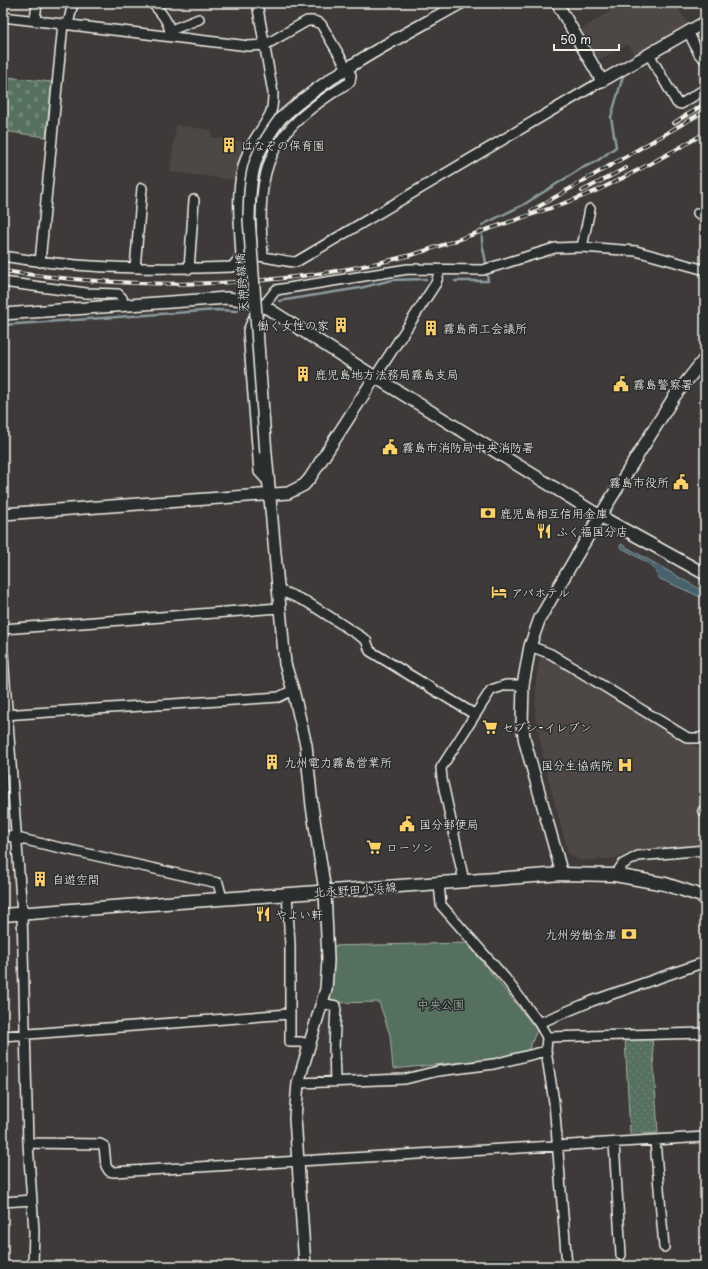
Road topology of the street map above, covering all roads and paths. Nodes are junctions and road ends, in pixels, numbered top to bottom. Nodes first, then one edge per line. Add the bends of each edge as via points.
1 (37, 3) edge
2 (74, 3) edge
3 (152, 3) edge
4 (257, 3) edge
5 (461, 3) edge
6 (557, 3) edge
7 (3, 17) edge
8 (199, 19) dead end
9 (35, 20) junction
10 (705, 22) edge
11 (65, 24) junction
12 (688, 31) junction
13 (170, 33) junction
14 (265, 44) junction
15 (649, 54) junction
16 (705, 59) edge
17 (348, 67) junction
18 (602, 81) junction
19 (705, 89) edge
20 (142, 188) dead end
21 (194, 200) dead end
22 (590, 209) dead end
23 (582, 247) junction
24 (3, 256) edge
25 (262, 256) junction
26 (240, 258) junction
27 (40, 262) junction
28 (135, 268) junction
29 (189, 269) junction
30 (440, 270) junction
31 (705, 270) edge
32 (3, 282) edge
33 (123, 304) junction
34 (264, 306) junction
35 (3, 314) edge
36 (705, 358) edge
37 (375, 377) junction
38 (269, 483) junction
39 (270, 496) junction
40 (3, 514) edge
41 (600, 516) junction
42 (705, 574) edge
43 (278, 589) junction
44 (279, 608) junction
45 (3, 628) edge
46 (530, 646) junction
47 (3, 655) edge
48 (523, 685) junction
49 (293, 690) junction
50 (5, 714) edge
51 (474, 714) junction
52 (705, 736) edge
53 (705, 808) edge
54 (705, 814) edge
55 (3, 835) edge
56 (16, 838) junction
57 (705, 850) edge
58 (562, 874) junction
59 (615, 875) junction
60 (464, 881) junction
61 (439, 883) junction
62 (325, 891) junction
63 (287, 893) junction
64 (705, 897) edge
65 (222, 898) junction
66 (22, 913) junction
67 (3, 915) edge
68 (705, 962) edge
69 (321, 1003) junction
70 (289, 1014) junction
71 (539, 1023) junction
72 (705, 1033) edge
73 (25, 1034) junction
74 (3, 1036) edge
75 (547, 1037) junction
76 (309, 1044) junction
77 (546, 1051) junction
78 (335, 1082) junction
79 (298, 1084) junction
80 (705, 1137) edge
81 (654, 1141) junction
82 (28, 1143) junction
83 (614, 1143) junction
84 (557, 1147) junction
85 (298, 1162) junction
86 (32, 1200) junction
87 (3, 1202) edge
88 (664, 1247) dead end
89 (621, 1255) dead end
90 (33, 1266) edge
91 (305, 1266) edge
92 (567, 1266) edge

1 - 9 street
2 - 11 street
3 - 13 street via 158,9
4 - 14 street
5 - 17 street, 天神跨線橋
6 - 18 street
7 - 9 street
8 - 13 street
9 - 11 street
10 - 12 street
11 - 13 street
11 - 27 street
12 - 15 street
12 - 16 street via 699,54
13 - 14 street via 249,46
14 - 17 street via 307,21 314,21 321,24
14 - 26 street via 273,104 271,114 255,136 244,163 239,201
15 - 18 street
15 - 19 street via 677,103 681,104
17 - 25 street via 352,75 350,82 304,112 286,131 271,153 261,200
17 - 38 street, 天神跨線橋, bridge via 281,118 256,157 251,175 249,219
18 - 25 street via 301,260 288,262
20 - 28 street
21 - 29 street
22 - 23 street
23 - 30 street via 555,248 483,270
23 - 31 street via 636,251
24 - 27 street
25 - 26 street
26 - 29 street via 232,266
27 - 28 street
28 - 29 street
30 - 34 street via 408,269 276,290
30 - 37 street via 436,283
32 - 33 street via 118,294
33 - 34 street via 228,298
33 - 35 street
34 - 37 street
34 - 38 street via 253,319 248,331 259,472
36 - 41 street via 674,397
37 - 39 street via 304,485 288,493
37 - 41 street
38 - 39 street, 天神跨線橋
39 - 40 street
39 - 43 street, 天神跨線橋
41 - 42 street
41 - 46 street via 540,618
43 - 44 street, 天神跨線橋
43 - 51 street via 315,607 366,640 370,651
44 - 45 street
44 - 49 street, 天神跨線橋 via 285,664
46 - 48 street
46 - 52 street via 551,654 688,738
47 - 50 street
48 - 51 street via 498,686 491,690
48 - 58 street via 522,724 525,742
49 - 50 street via 279,697
49 - 62 street, 天神跨線橋 via 306,745
50 - 56 street
51 - 60 street via 441,768
53 - 54 street
55 - 56 street
56 - 65 street via 218,883
56 - 66 street
57 - 59 street via 638,856 623,864
58 - 59 main road, 北永野田小浜線
58 - 60 main road, 北永野田小浜線
59 - 64 main road, 北永野田小浜線 via 665,884
60 - 61 main road, 北永野田小浜線
61 - 62 main road, 北永野田小浜線
61 - 71 street via 441,905 505,978
62 - 63 main road, 北永野田小浜線
62 - 69 street, 天神跨線橋 via 328,960 326,989
63 - 65 main road, 北永野田小浜線
63 - 70 street via 290,946
65 - 66 main road, 北永野田小浜線
66 - 67 main road, 北永野田小浜線
66 - 73 street
68 - 71 street via 592,1001
69 - 76 street, 天神跨線橋
69 - 78 street via 336,1006
70 - 73 street
70 - 76 street via 290,1042
71 - 75 street
72 - 75 street
73 - 74 street
73 - 82 street
75 - 77 street
76 - 79 street, 天神跨線橋
77 - 78 street via 494,1064 405,1079
77 - 84 street via 554,1102
78 - 79 street
79 - 85 street, 天神跨線橋 via 295,1118
80 - 81 street
81 - 83 street
81 - 88 street
82 - 85 street via 100,1144 104,1146 106,1166 109,1171 114,1172
82 - 86 street
83 - 84 street
83 - 89 street
84 - 85 street
84 - 92 street
85 - 91 street, 天神跨線橋
86 - 87 street
86 - 90 street

